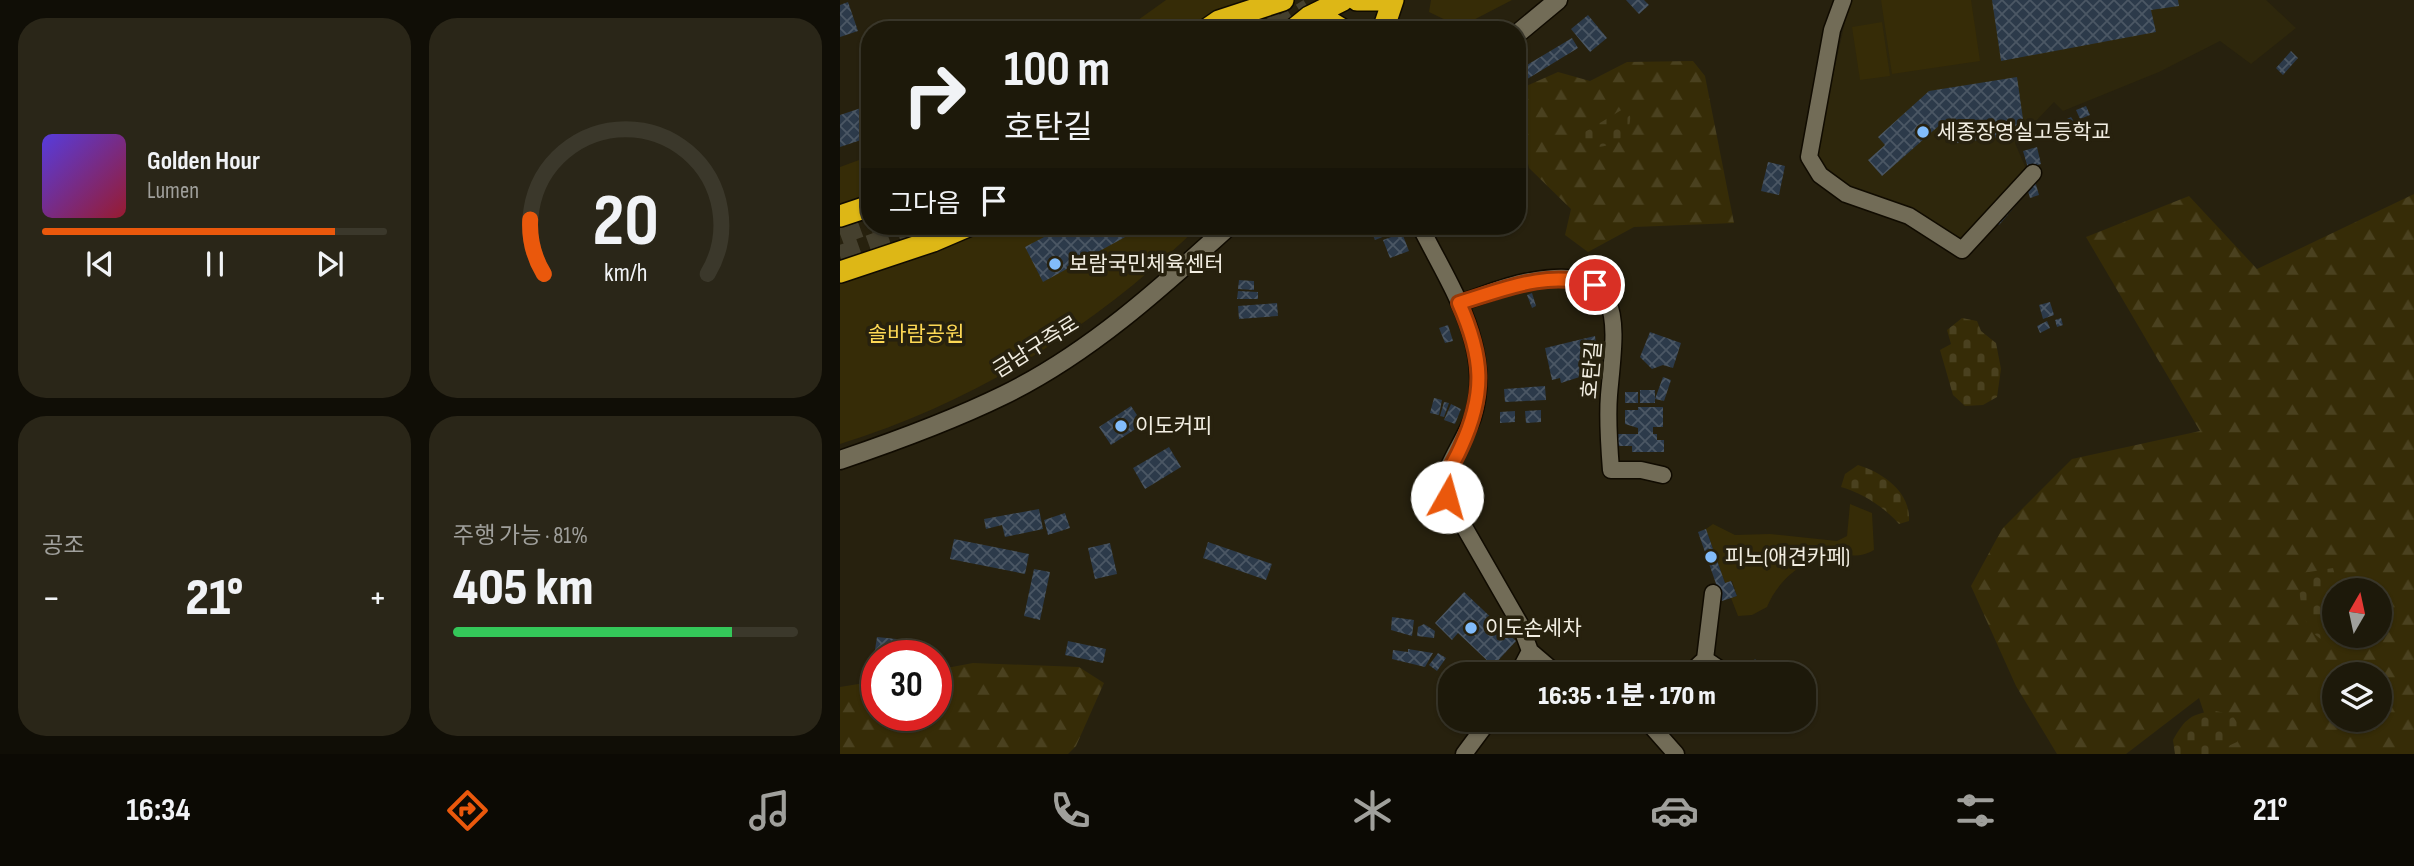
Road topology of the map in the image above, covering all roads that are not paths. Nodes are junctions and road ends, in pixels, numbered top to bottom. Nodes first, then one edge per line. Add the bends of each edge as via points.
1 (1258, 0) edge
2 (1283, 0) edge
3 (1343, 0) edge
4 (1349, 0) edge
5 (1357, 0) edge
6 (1378, 0) edge
7 (1393, 0) edge
8 (1558, 0) edge
9 (1843, 0) edge
10 (1219, 21) edge
11 (1223, 21) edge
12 (1306, 21) tunnel mouth
13 (1352, 21) edge
14 (1386, 21) edge
15 (1526, 23) edge
16 (2033, 173) dead end
17 (861, 209) edge
18 (840, 216) edge
19 (947, 235) edge
20 (1219, 235) edge
21 (1425, 235) edge
22 (840, 272) edge
23 (1459, 303) junction
24 (840, 460) edge
25 (1663, 475) dead end
26 (1713, 593) dead end
27 (1530, 651) junction
28 (1705, 659) junction
29 (1524, 662) edge
30 (1543, 662) edge
31 (1702, 662) edge
32 (1709, 662) edge
33 (1480, 732) edge
34 (1657, 732) edge
35 (1464, 754) edge
36 (1676, 754) edge

1 - 10 highway
2 - 11 highway
3 - 12 highway
4 - 13 highway
5 - 6 highway
7 - 14 highway
8 - 15 main road
9 - 16 street via 1832,30 1809,157 1820,175 1846,194 1909,216 1962,250
17 - 18 highway
19 - 22 highway
20 - 24 main road, 금남구즉로 via 1158,291 1049,370 1005,395
21 - 23 street
23 - 25 street, 호탄길 via 1531,281 1572,278 1595,285 1614,312 1616,334 1609,401 1611,470
23 - 27 street via 1479,363 1481,387 1460,449 1445,474 1447,497 1520,624
26 - 28 street
27 - 29 street
27 - 30 street
28 - 31 street
28 - 32 street
33 - 35 street
34 - 36 street

